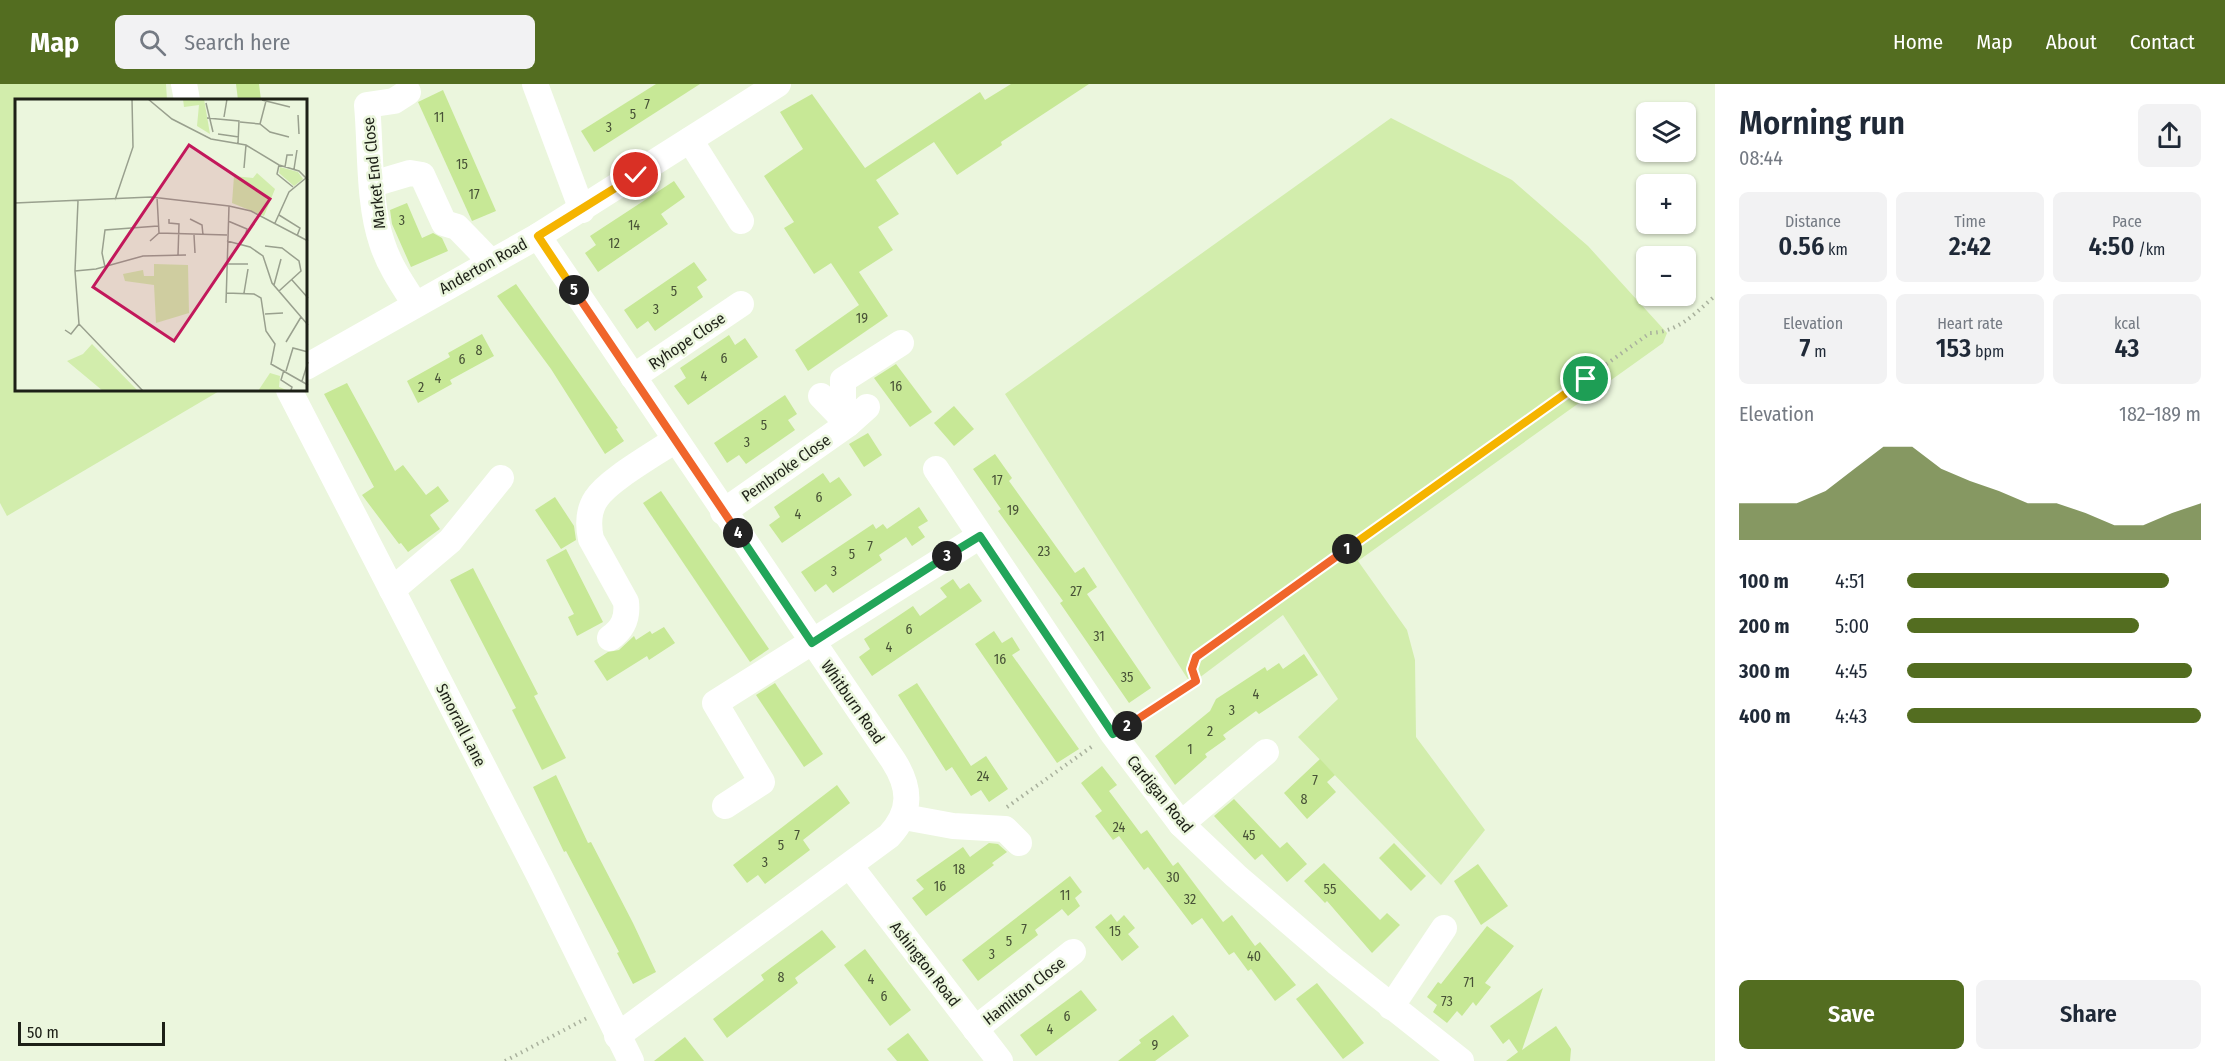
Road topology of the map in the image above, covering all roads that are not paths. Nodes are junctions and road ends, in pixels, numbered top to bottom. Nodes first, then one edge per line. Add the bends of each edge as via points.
1 (184, 84) edge
2 (535, 84) edge
3 (778, 84) edge
4 (408, 92) dead end
5 (187, 99) edge
6 (690, 140) junction
7 (373, 184) junction
8 (582, 210) junction
9 (741, 221) dead end
10 (538, 236) junction
11 (491, 262) junction
12 (415, 304) junction
13 (741, 304) dead end
14 (901, 343) dead end
15 (308, 366) edge
16 (633, 377) junction
17 (290, 392) edge
18 (821, 396) dead end
19 (867, 406) dead end
20 (844, 419) junction
21 (675, 440) junction
22 (936, 469) dead end
23 (501, 478) dead end
24 (723, 512) junction
25 (980, 536) junction
26 (392, 590) junction
27 (610, 638) dead end
28 (812, 643) junction
29 (1268, 750) dead end
30 (725, 806) dead end
31 (904, 817) junction
32 (1181, 824) junction
33 (1019, 843) dead end
34 (849, 866) junction
35 (1444, 928) dead end
36 (1073, 952) dead end
37 (1391, 1007) junction
38 (975, 1029) junction
39 (617, 1036) junction
40 (631, 1061) edge
41 (1000, 1061) edge
42 (1461, 1061) edge

1 - 5 street
2 - 8 street
3 - 6 street, Anderton Road
4 - 7 street, Market End Close via 394,101 367,105
6 - 8 street, Anderton Road
6 - 9 street
7 - 11 street via 410,173 422,175 444,223 457,227
7 - 12 street, Market End Close via 381,242
8 - 10 street, Anderton Road
10 - 11 street, Anderton Road
10 - 16 street, Whitburn Road
11 - 12 street, Anderton Road
12 - 15 street, Anderton Road
13 - 16 street, Ryhope Close
14 - 20 street via 843,380
16 - 21 street, Whitburn Road
17 - 26 street, Smorrall Lane
18 - 20 street, Pembroke Close
19 - 20 street, Pembroke Close
20 - 24 street, Pembroke Close
21 - 24 street, Whitburn Road
21 - 27 street via 603,491 591,508 591,539 626,602 622,627
22 - 25 street, Cardigan Road
23 - 26 street via 450,541
24 - 28 street, Whitburn Road
25 - 28 street
25 - 32 street, Cardigan Road via 1113,734
26 - 39 street, Smorrall Lane
28 - 30 street via 715,703 762,782
28 - 31 street, Whitburn Road via 900,772 906,792
29 - 32 street
31 - 33 street via 953,826 1005,829
31 - 34 street via 889,836
32 - 37 street, Cardigan Road via 1236,876
34 - 38 street, Ashington Road
34 - 39 street
35 - 37 street
36 - 38 street, Hamilton Close
37 - 42 street, Cardigan Road
38 - 41 street, Ashington Road
39 - 40 street, Smorrall Lane

